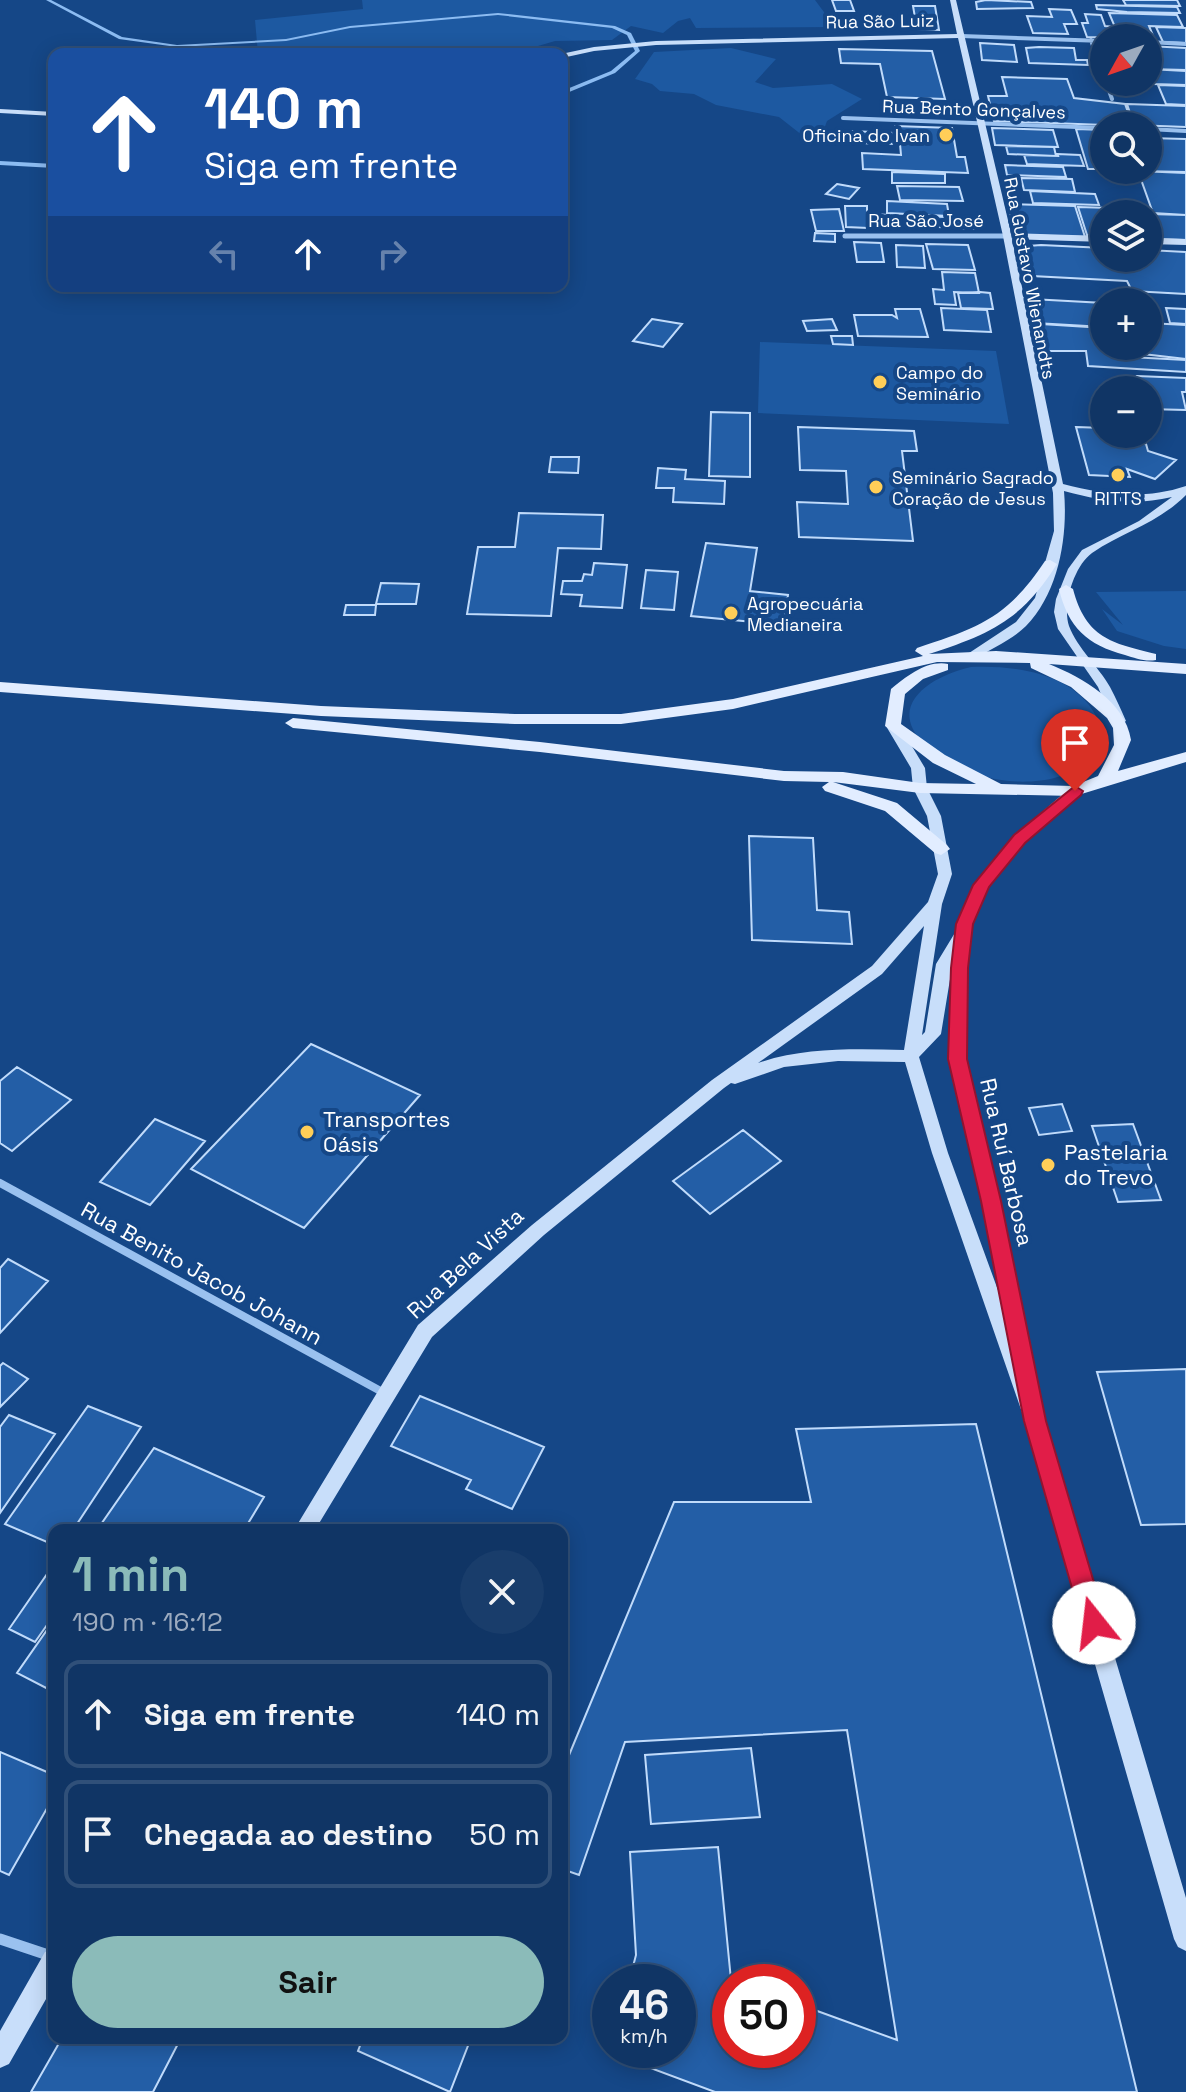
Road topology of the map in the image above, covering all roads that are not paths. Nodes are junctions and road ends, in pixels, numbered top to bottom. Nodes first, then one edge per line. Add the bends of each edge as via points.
1 (953, 0) edge
2 (961, 36) junction
3 (1090, 40) edge
4 (1162, 43) edge
5 (1186, 44) edge
6 (568, 55) edge
7 (1111, 96) edge
8 (1112, 99) dead end
9 (0, 111) edge
10 (48, 114) edge
11 (843, 118) dead end
12 (981, 123) junction
13 (1090, 127) edge
14 (1162, 130) edge
15 (1186, 131) edge
16 (845, 236) dead end
17 (1007, 236) junction
18 (1090, 239) edge
19 (1162, 241) edge
20 (1186, 242) edge
21 (1057, 486) junction
22 (1186, 490) edge
23 (1050, 564) junction
24 (1066, 589) junction
25 (969, 657) junction
26 (1024, 660) junction
27 (1084, 661) junction
28 (1186, 663) edge
29 (1186, 669) edge
30 (0, 687) edge
31 (806, 689) junction
32 (87, 695) junction
33 (1119, 721) junction
34 (893, 726) junction
35 (1186, 757) edge
36 (784, 776) junction
37 (1104, 780) junction
38 (920, 788) junction
39 (1004, 790) junction
40 (1075, 791) junction
41 (941, 849) junction
42 (935, 904) junction
43 (967, 919) junction
44 (911, 1056) junction
45 (718, 1084) junction
46 (0, 1183) edge
47 (386, 1394) junction
48 (1035, 1421) junction
49 (308, 1524) edge
50 (0, 1939) edge
51 (1186, 1939) edge
52 (48, 1957) edge
53 (48, 1970) edge
54 (0, 2055) edge

1 - 2 main road, Rua Gustavo Wienandts
2 - 3 street, Rua São Luiz
2 - 6 main road, Rua São Luiz via 656,43
2 - 12 main road, Rua Gustavo Wienandts
4 - 5 street
7 - 8 street
9 - 10 main road
11 - 12 street, Rua Bento Gonçalves
12 - 13 street, Rua Bento Gonçalves
12 - 17 main road, Rua Gustavo Wienandts
14 - 15 street
16 - 17 street, Rua São José
17 - 18 main road, Rua São José
17 - 21 main road, Rua Gustavo Wienandts
19 - 20 main road
21 - 22 main road via 1114,499 1150,500
21 - 23 main road, Rua Gustavo Wienandts via 1060,531
22 - 24 main road via 1143,523 1086,552
23 - 25 main road, Rua Gustavo Wienandts via 1041,599 1029,617
23 - 31 main road via 1029,599 995,624
24 - 27 main road via 1060,612 1064,629
24 - 28 main road via 1069,608 1084,633 1107,647
25 - 26 main road
25 - 31 main road via 937,657
25 - 34 main road via 917,676 897,692
26 - 27 main road
26 - 33 main road via 1076,683
27 - 29 main road
27 - 33 main road via 1104,687
30 - 32 main road
31 - 32 main road via 621,719 321,711
32 - 36 main road via 265,720
33 - 37 main road via 1123,739
34 - 38 main road, Rua Ruí Barbosa via 918,768
34 - 39 main road via 922,749
35 - 37 main road
36 - 38 main road via 843,777
36 - 41 main road via 891,807
37 - 40 main road
38 - 39 main road
38 - 41 main road, Rua Ruí Barbosa via 934,816
39 - 40 main road
40 - 43 main road via 1019,839 981,885
41 - 42 main road, Rua Ruí Barbosa via 945,874
42 - 44 main road, Rua Ruí Barbosa
42 - 45 main road, Rua Bela Vista via 877,970
43 - 44 main road via 944,964 933,1034
43 - 48 main road, Rua Ruí Barbosa via 958,1059
44 - 45 main road, Rua Bela Vista via 783,1061
44 - 48 main road, Rua Ruí Barbosa
45 - 47 main road, Rua Bela Vista via 538,1230 425,1331
46 - 47 street, Rua Benito Jacob Johann
47 - 49 main road, Rua Bela Vista
48 - 51 main road, Rua Ruí Barbosa
50 - 52 street
53 - 54 main road

